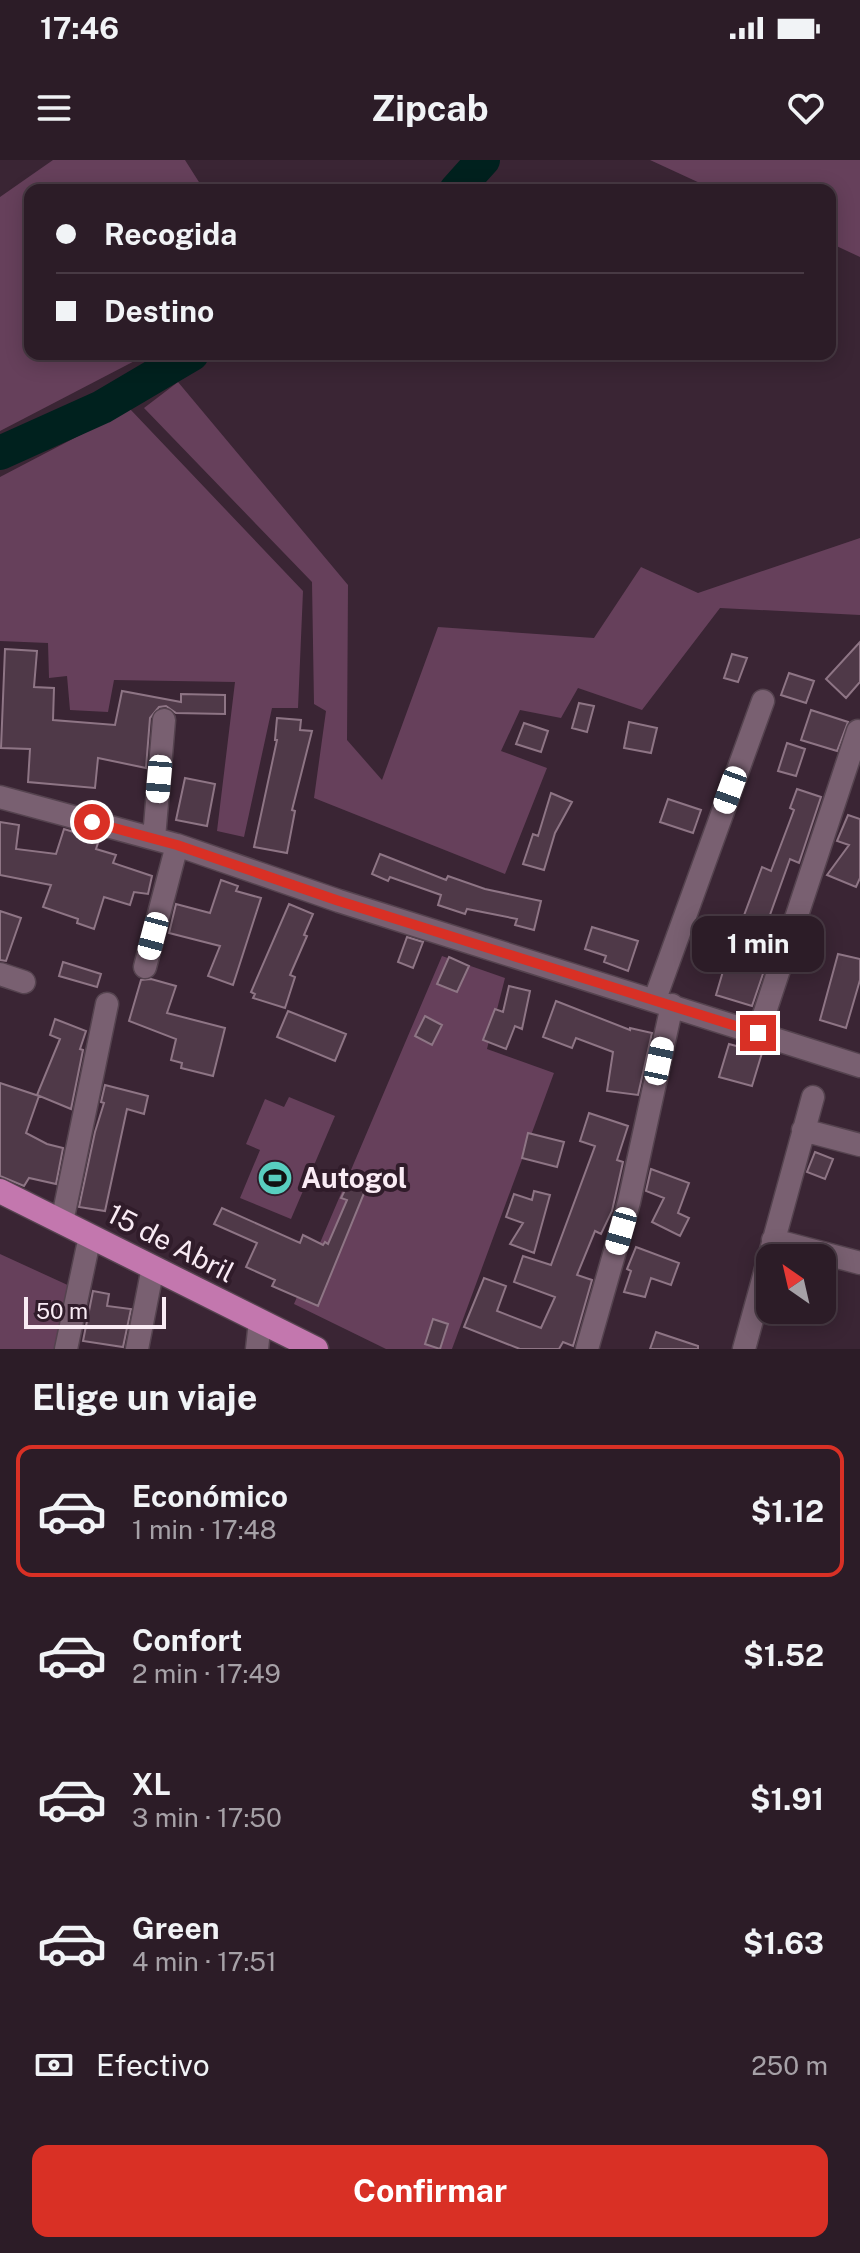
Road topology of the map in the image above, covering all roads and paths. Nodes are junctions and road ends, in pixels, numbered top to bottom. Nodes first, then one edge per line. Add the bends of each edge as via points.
1 (763, 701) dead end
2 (164, 720) dead end
3 (858, 731) dead end
4 (0, 797) edge
5 (154, 838) junction
6 (177, 845) junction
7 (145, 967) dead end
8 (0, 974) edge
9 (24, 982) dead end
10 (663, 1002) junction
11 (107, 1004) dead end
12 (758, 1033) junction
13 (860, 1066) edge
14 (813, 1097) dead end
15 (803, 1130) junction
16 (860, 1145) edge
17 (0, 1191) edge
18 (62, 1222) junction
19 (90, 1236) junction
20 (773, 1240) junction
21 (860, 1263) edge
22 (153, 1267) junction
23 (260, 1321) junction
24 (66, 1349) edge
25 (137, 1349) edge
26 (257, 1349) edge
27 (316, 1349) edge
28 (587, 1349) edge
29 (744, 1349) edge

1 - 10 street
2 - 5 street
3 - 12 street
4 - 5 street
5 - 6 street
6 - 7 street
6 - 10 street
8 - 9 street
10 - 12 street
10 - 28 street via 629,1202
11 - 18 street
12 - 13 street
14 - 15 street
15 - 16 street
15 - 20 street
17 - 18 main road, 15 de Abril
18 - 19 main road, 15 de Abril
19 - 22 main road, 15 de Abril
19 - 24 street
20 - 21 street
20 - 29 street
22 - 23 main road, 15 de Abril
22 - 25 street
23 - 26 street
23 - 27 main road, 15 de Abril

